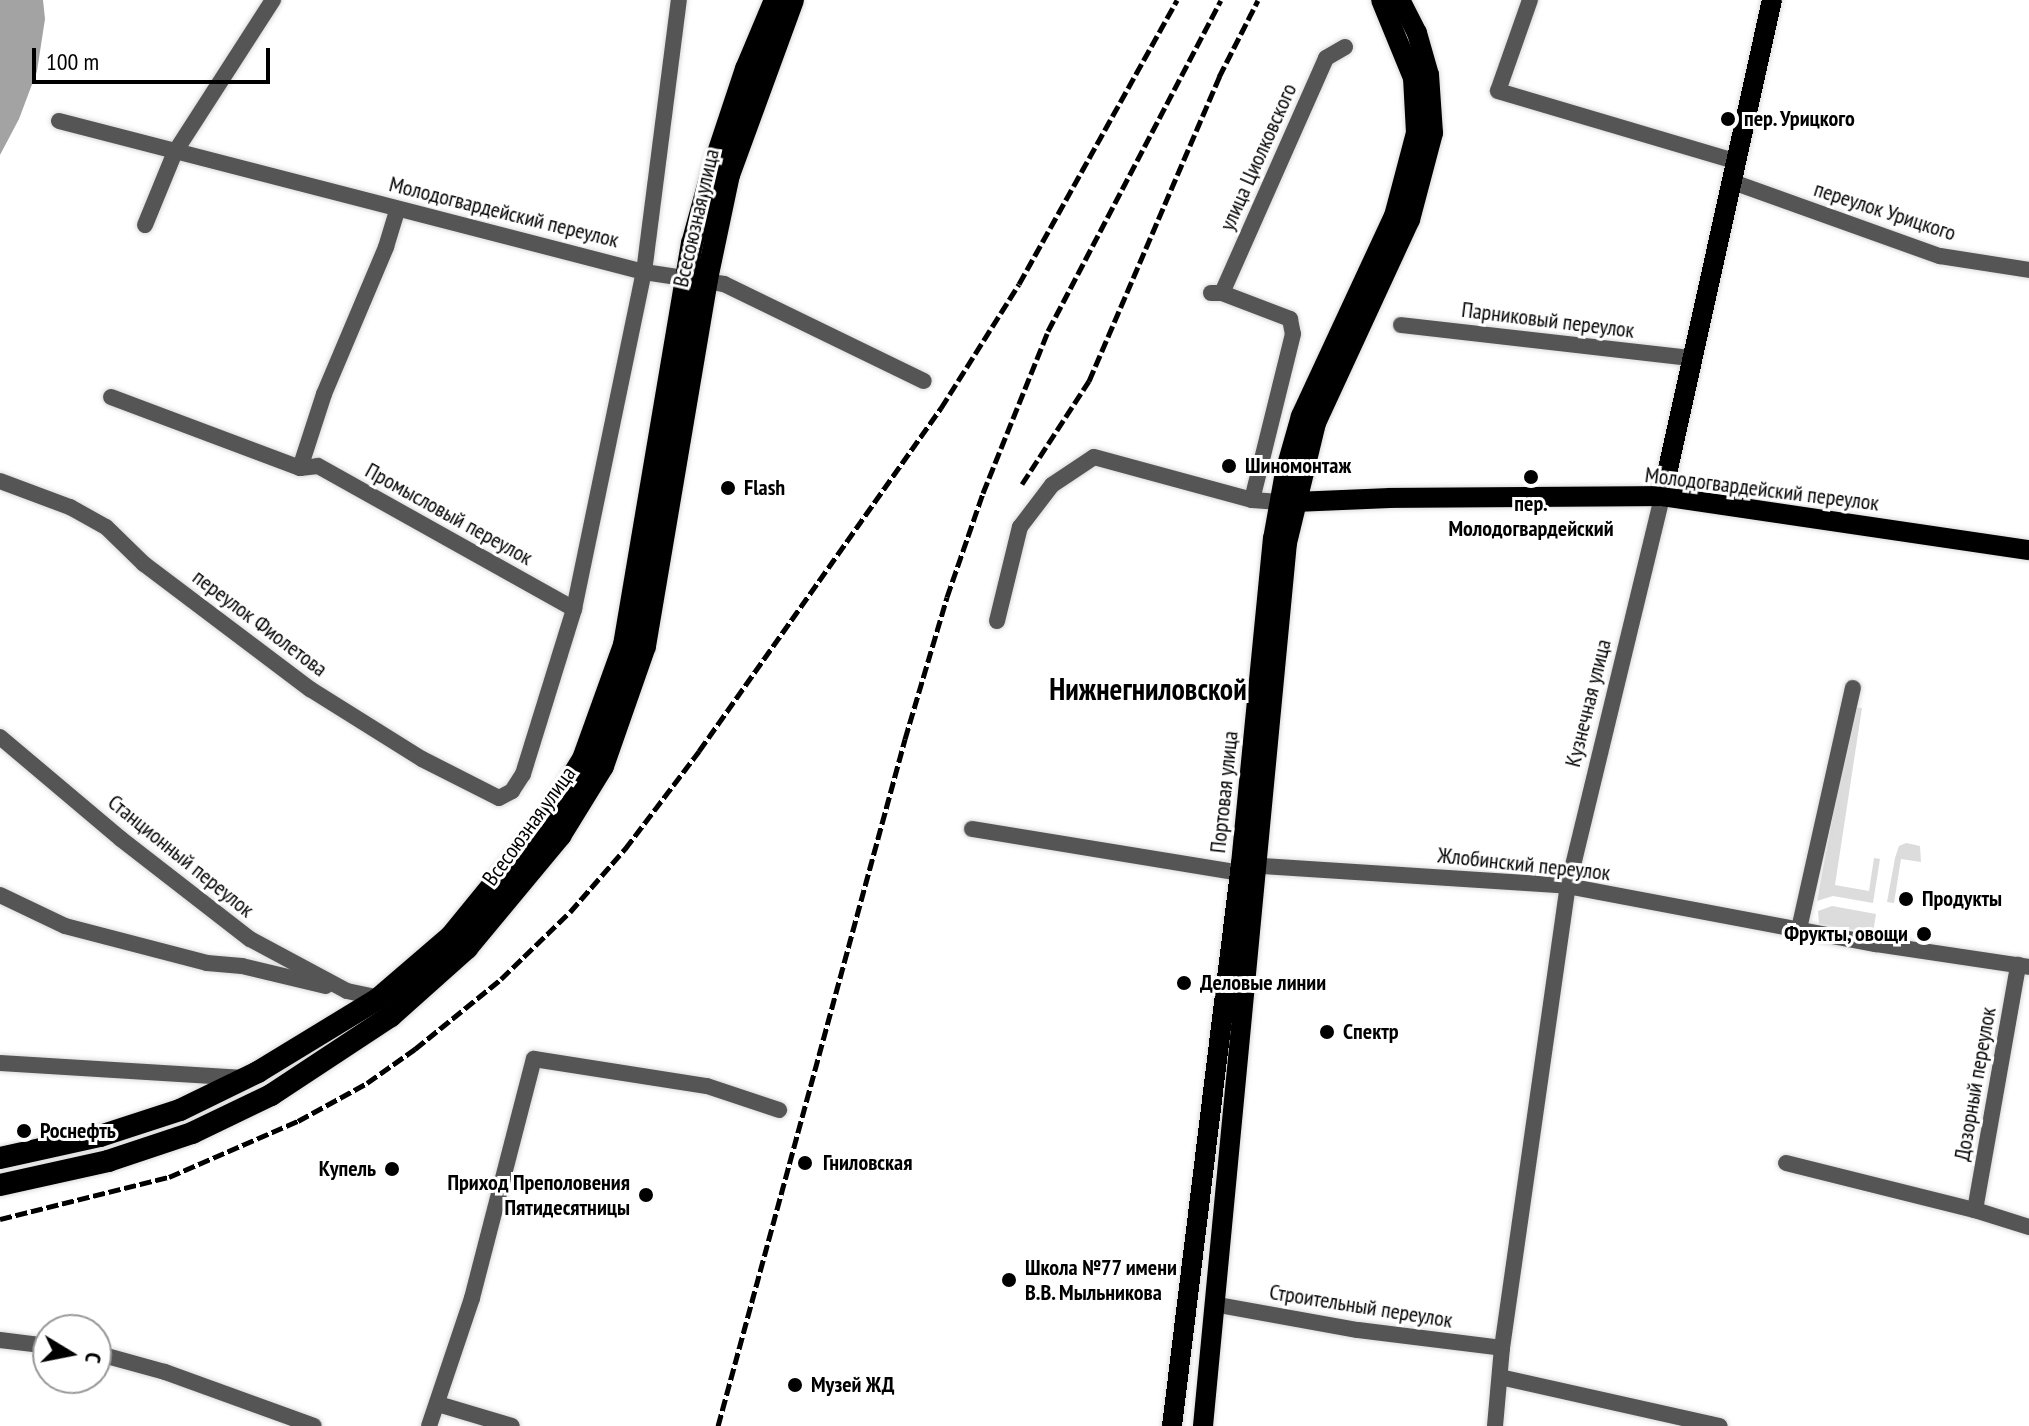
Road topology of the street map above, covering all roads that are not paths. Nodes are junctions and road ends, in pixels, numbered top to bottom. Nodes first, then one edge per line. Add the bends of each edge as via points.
1 (273, 0) edge
2 (679, 0) edge
3 (775, 0) edge
4 (793, 0) edge
5 (1381, 0) edge
6 (1400, 0) edge
7 (1530, 0) edge
8 (1772, 0) edge
9 (1345, 47) dead end
10 (59, 121) dead end
11 (175, 152) junction
12 (1733, 171) junction
13 (397, 210) junction
14 (145, 225) dead end
15 (2029, 270) edge
16 (644, 272) junction
17 (696, 278) junction
18 (1401, 325) dead end
19 (1691, 358) junction
20 (924, 381) dead end
21 (111, 397) dead end
22 (300, 468) junction
23 (0, 481) edge
24 (1662, 496) junction
25 (1252, 500) junction
26 (1287, 502) junction
27 (2029, 550) edge
28 (574, 609) junction
29 (997, 621) dead end
30 (1853, 688) dead end
31 (0, 737) edge
32 (972, 829) dead end
33 (1246, 868) junction
34 (1568, 886) junction
35 (0, 895) edge
36 (1799, 929) junction
37 (2023, 966) edge
38 (347, 991) junction
39 (379, 998) junction
40 (0, 1063) edge
41 (247, 1078) junction
42 (221, 1091) junction
43 (779, 1110) dead end
44 (237, 1112) junction
45 (9, 1157) edge
46 (1786, 1163) dead end
47 (0, 1185) edge
48 (1975, 1210) junction
49 (2029, 1227) edge
50 (1213, 1304) junction
51 (0, 1340) edge
52 (32, 1344) edge
53 (1502, 1348) junction
54 (112, 1357) edge
55 (1500, 1377) junction
56 (438, 1404) junction
57 (314, 1426) edge
58 (429, 1426) edge
59 (512, 1426) edge
60 (1172, 1426) edge
61 (1203, 1426) edge
62 (1495, 1426) edge
63 (1720, 1426) edge

1 - 11 street
2 - 16 street
3 - 17 highway, Всесоюзная улица via 712,171
4 - 17 highway, Всесоюзная улица
5 - 26 main road, Портовая улица via 1413,78 1416,133 1394,216 1301,416
6 - 26 main road, Портовая улица via 1429,75 1433,133 1410,220 1316,423
7 - 12 street, переулок Урицкого via 1498,91
8 - 12 main road, Кузнечная улица
9 - 25 street, улица Циолковского via 1326,58 1216,293 1290,319 1293,334
10 - 11 street, Молодогвардейский переулок
11 - 13 street, Молодогвардейский переулок
11 - 14 street
12 - 15 street, переулок Урицкого via 1940,256
12 - 19 main road, Кузнечная улица
13 - 16 street, Молодогвардейский переулок
13 - 22 street
16 - 17 street, Молодогвардейский переулок
16 - 28 street
17 - 20 street, Молодогвардейский переулок via 738,289
17 - 39 highway, Всесоюзная улица via 624,645 583,759 543,823 460,925
17 - 44 highway, Всесоюзная улица via 645,646 603,766 560,836 467,948 391,1016
18 - 19 street, Парниковый переулок
19 - 24 main road, Кузнечная улица
21 - 22 street, Промысловый переулок
22 - 28 street, Промысловый переулок via 318,466
23 - 28 street, переулок Фиолетова via 70,507 106,527 144,564 310,689 422,759 499,798 512,791 523,774
24 - 26 main road, Молодогвардейский переулок
24 - 27 main road, Молодогвардейский переулок
24 - 34 street, Кузнечная улица
25 - 26 street, Молодогвардейский переулок
25 - 29 street, Молодогвардейский переулок via 1094,457 1052,485 1020,527
26 - 33 main road, Портовая улица via 1287,543
30 - 36 street
31 - 38 street, Станционный переулок via 250,939
32 - 33 street, Жлобинский переулок
33 - 34 street, Жлобинский переулок
33 - 50 main road, Портовая улица
33 - 60 main road, Портовая улица
34 - 36 street, Жлобинский переулок
34 - 53 street, Кузнечная улица
35 - 38 street, Станционный переулок via 65,926 207,963
36 - 37 street, Жлобинский переулок
37 - 48 street, Дозорный переулок
38 - 39 street, Станционный переулок
39 - 41 highway, Всесоюзная улица
40 - 41 street
41 - 42 highway, Всесоюзная улица
42 - 44 street
42 - 45 highway, Всесоюзная улица via 113,1132
43 - 56 street via 707,1086 534,1059 472,1298
44 - 47 highway, Всесоюзная улица via 108,1161
46 - 48 street
48 - 49 street
50 - 53 street, Строительный переулок
50 - 61 main road, Портовая улица
51 - 52 street
53 - 55 street, Кузнечная улица
54 - 57 street
55 - 62 street, Кузнечная улица
55 - 63 street
56 - 58 street
56 - 59 street

